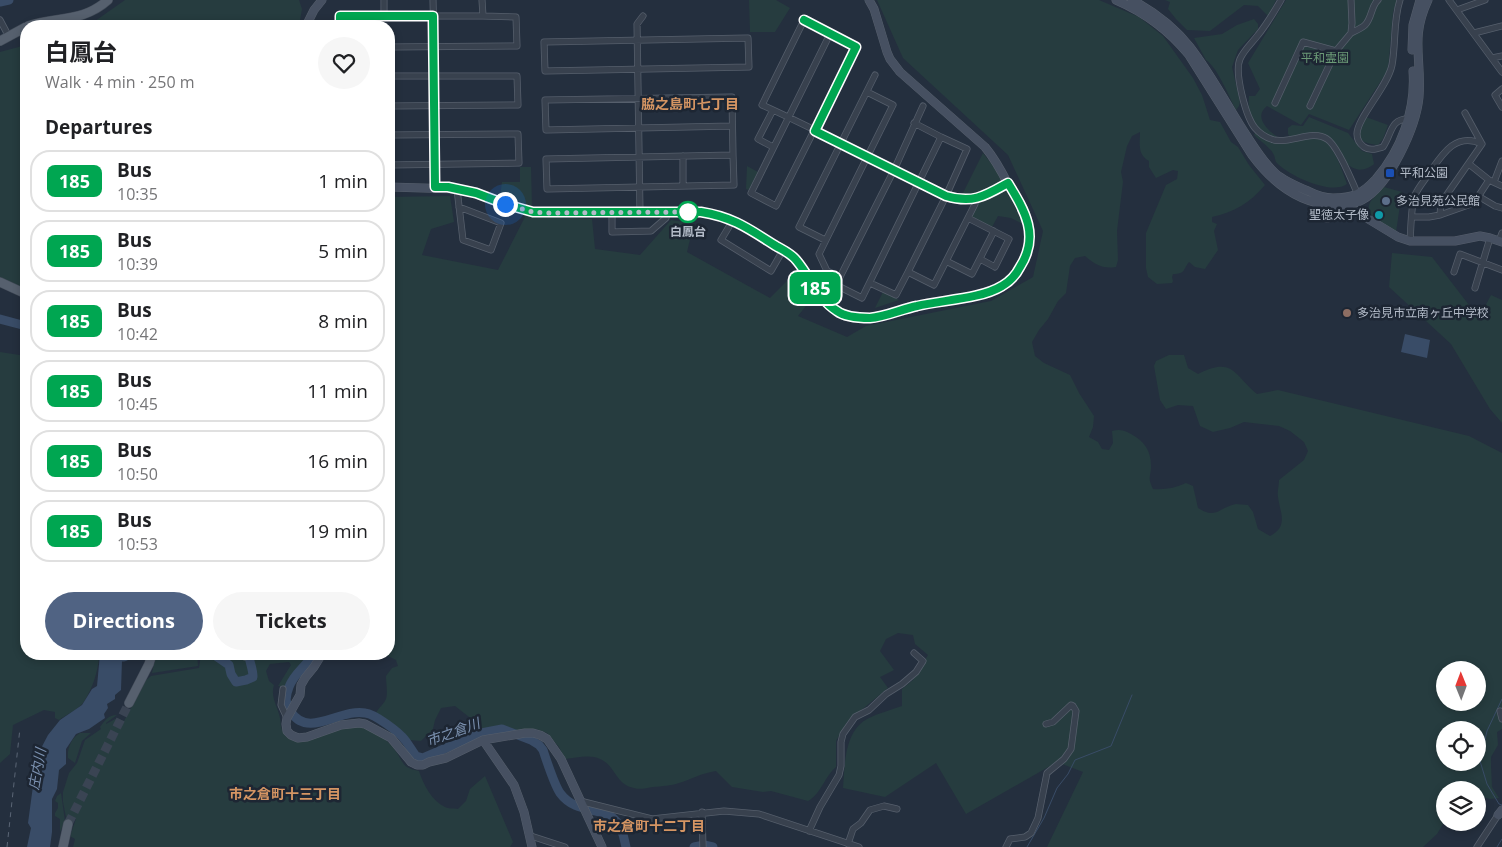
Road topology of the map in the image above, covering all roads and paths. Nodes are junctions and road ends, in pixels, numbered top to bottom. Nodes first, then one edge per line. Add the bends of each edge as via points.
1 (108, 0) edge
2 (322, 0) edge
3 (384, 0) edge
4 (433, 0) edge
5 (482, 0) edge
6 (869, 0) edge
7 (1116, 0) edge
8 (1132, 0) edge
9 (1281, 0) edge
10 (1351, 0) edge
11 (1378, 0) edge
12 (1400, 0) edge
13 (1420, 0) edge
14 (1428, 0) edge
15 (1448, 0) edge
16 (1481, 0) edge
17 (1458, 10) junction
18 (384, 16) junction
19 (433, 16) junction
20 (483, 16) junction
21 (643, 16) dead end
22 (0, 20) edge
23 (60, 20) edge
24 (309, 20) edge
25 (340, 20) edge
26 (1502, 26) edge
27 (20, 29) edge
28 (6, 32) junction
29 (1351, 33) junction
30 (1474, 33) junction
31 (830, 34) junction
32 (637, 40) junction
33 (0, 41) edge
34 (434, 46) junction
35 (395, 47) edge
36 (1336, 50) junction
37 (1502, 56) edge
38 (1492, 58) junction
39 (638, 69) junction
40 (1502, 72) edge
41 (434, 75) junction
42 (875, 75) dead end
43 (395, 76) edge
44 (1502, 88) edge
45 (867, 92) junction
46 (638, 98) junction
47 (1275, 103) dead end
48 (435, 105) junction
49 (395, 106) edge
50 (923, 106) dead end
51 (1310, 106) dead end
52 (1502, 108) edge
53 (773, 110) junction
54 (1465, 113) dead end
55 (789, 117) junction
56 (1408, 119) junction
57 (914, 123) junction
58 (732, 126) junction
59 (639, 128) junction
60 (815, 131) junction
61 (436, 134) junction
62 (395, 135) edge
63 (941, 137) junction
64 (841, 144) junction
65 (1482, 144) junction
66 (774, 148) junction
67 (733, 155) junction
68 (683, 156) junction
69 (640, 157) junction
70 (868, 157) junction
71 (1502, 161) edge
72 (1469, 164) junction
73 (395, 165) edge
74 (434, 165) junction
75 (894, 170) junction
76 (1491, 181) junction
77 (920, 183) junction
78 (1008, 183) junction
79 (683, 185) junction
80 (1502, 186) edge
81 (395, 187) edge
82 (435, 187) junction
83 (640, 187) junction
84 (457, 189) junction
85 (1358, 195) junction
86 (946, 196) junction
87 (1478, 196) junction
88 (976, 199) junction
89 (1317, 200) junction
90 (459, 207) junction
91 (1502, 208) edge
92 (612, 212) junction
93 (640, 212) junction
94 (667, 212) junction
95 (1440, 215) junction
96 (968, 218) junction
97 (1412, 218) junction
98 (733, 220) junction
99 (994, 231) junction
100 (1490, 238) junction
101 (1501, 239) edge
102 (825, 240) junction
103 (1410, 241) junction
104 (783, 250) junction
105 (980, 260) junction
106 (946, 261) junction
107 (1482, 262) junction
108 (1502, 270) edge
109 (908, 272) junction
110 (1454, 272) dead end
111 (840, 277) junction
112 (0, 282) edge
113 (870, 282) junction
114 (1475, 288) dead end
115 (20, 291) edge
116 (914, 653) dead end
117 (150, 660) edge
118 (318, 660) edge
119 (283, 689) dead end
120 (129, 703) tunnel mouth
121 (1500, 711) dead end
122 (287, 718) junction
123 (1502, 719) edge
124 (1046, 724) dead end
125 (483, 740) junction
126 (581, 802) junction
127 (897, 809) dead end
128 (702, 812) junction
129 (1500, 812) edge
130 (68, 824) tunnel mouth
131 (809, 831) junction
132 (531, 836) junction
133 (844, 844) edge
134 (562, 846) edge
135 (63, 847) edge
136 (532, 847) edge
137 (602, 847) edge
138 (703, 847) edge
139 (858, 847) edge
140 (1006, 847) edge
141 (1477, 847) edge

1 - 23 main road via 83,15
2 - 24 street
3 - 18 street
4 - 19 street
5 - 20 street
6 - 78 street via 890,59 900,72 986,147
7 - 89 street via 1154,20 1179,42 1262,169 1296,195
8 - 89 street via 1170,24 1191,49 1265,162 1285,181
9 - 85 street via 1239,60 1238,74 1248,115 1255,128 1275,140 1312,135 1326,138
10 - 29 street
11 - 29 street via 1365,25
12 - 56 street via 1396,12 1392,66 1360,124 1359,142 1367,148 1383,147 1396,122
13 - 56 street via 1413,25 1414,86
14 - 89 street via 1418,29 1419,98 1400,152 1384,179 1364,199 1343,206
15 - 17 street
16 - 17 street
17 - 30 street
18 - 19 street
18 - 25 street via 340,16
19 - 20 street
19 - 34 street
20 - 34 street via 516,17 517,46
21 - 32 street via 637,24
22 - 28 street
26 - 30 street
27 - 28 main road
28 - 33 main road
29 - 36 street
30 - 38 street
31 - 53 street via 804,20 762,105
31 - 55 street
31 - 60 street via 856,47
32 - 39 street
32 - 39 street via 544,42 545,71
32 - 39 street via 748,38 749,67
34 - 35 street
34 - 41 street
36 - 47 street via 1303,42
36 - 51 street
37 - 38 street
38 - 40 street
39 - 46 street
41 - 43 street
41 - 48 street
41 - 48 street via 517,76 518,105
42 - 45 street
44 - 52 street via 1494,95
45 - 64 street
45 - 70 street via 893,105
46 - 58 street via 732,96
46 - 59 street
46 - 59 street via 545,100 546,130
48 - 49 street
48 - 61 street
50 - 57 street
53 - 55 street
53 - 66 street via 758,139
54 - 65 street
55 - 60 street
55 - 66 street
56 - 85 street via 1390,160
57 - 63 street
57 - 75 street
58 - 59 street
58 - 67 street
59 - 69 street
60 - 64 street
60 - 66 street via 776,206 751,193
61 - 62 street
61 - 74 street
61 - 74 street via 518,134 519,163
63 - 77 street
63 - 86 street via 967,149
64 - 70 street
64 - 102 street via 799,227
65 - 72 street
65 - 97 street via 1465,141 1449,147 1415,195
67 - 68 street
67 - 79 street via 734,185
68 - 69 street
68 - 79 street
69 - 83 street
69 - 83 street via 546,159 547,189
70 - 75 street
70 - 102 street
71 - 76 street
72 - 76 street
72 - 95 street via 1441,203
73 - 74 street
74 - 82 street
75 - 77 street
75 - 111 street
76 - 80 street
76 - 87 street
77 - 86 street
77 - 113 street
78 - 88 street
78 - 104 street via 1027,220 1028,250 1012,278 987,293 871,318 846,316 821,297 796,259
79 - 83 street
81 - 82 street
82 - 84 street
83 - 93 street
84 - 90 street
84 - 92 street via 533,212
85 - 89 street
86 - 88 street via 959,200
86 - 109 street
87 - 91 street
87 - 95 street via 1474,203
88 - 96 street
89 - 103 street via 1321,216 1328,218 1350,211
90 - 90 street via 501,223 491,250 463,240
92 - 93 street
92 - 94 street via 612,232 652,231 666,218
93 - 94 street
94 - 98 street via 701,212
95 - 97 street
96 - 99 street
96 - 106 street
97 - 103 street
98 - 104 street
98 - 104 street via 721,240 771,270
99 - 105 street
99 - 105 street via 1009,239 995,267
100 - 101 street
100 - 103 street
100 - 107 street
102 - 111 street via 819,254 827,271
105 - 106 street via 972,274
106 - 109 street via 934,285
107 - 108 street
107 - 110 street via 1460,254
107 - 114 street
109 - 113 street via 896,295
111 - 113 street via 836,285 862,298
112 - 115 main road
116 - 131 street via 923,661 916,672 869,710 855,717 843,734 839,774
117 - 120 main road
118 - 122 street via 305,678
119 - 122 street via 281,705
121 - 123 street
122 - 125 street via 287,731 298,738 350,724 371,726 391,738 417,765 446,758
124 - 140 street via 1053,722 1070,705 1074,706 1071,749 1064,760 1047,773 1038,818 1025,838 1010,839
125 - 126 street via 525,733 547,739 561,759
125 - 132 street via 514,785
126 - 128 street via 652,819
126 - 137 street
127 - 133 street via 884,806 870,810
128 - 131 street via 759,814
128 - 138 street
129 - 141 street
130 - 135 main road
131 - 133 street
132 - 134 street
132 - 136 street
133 - 139 street

